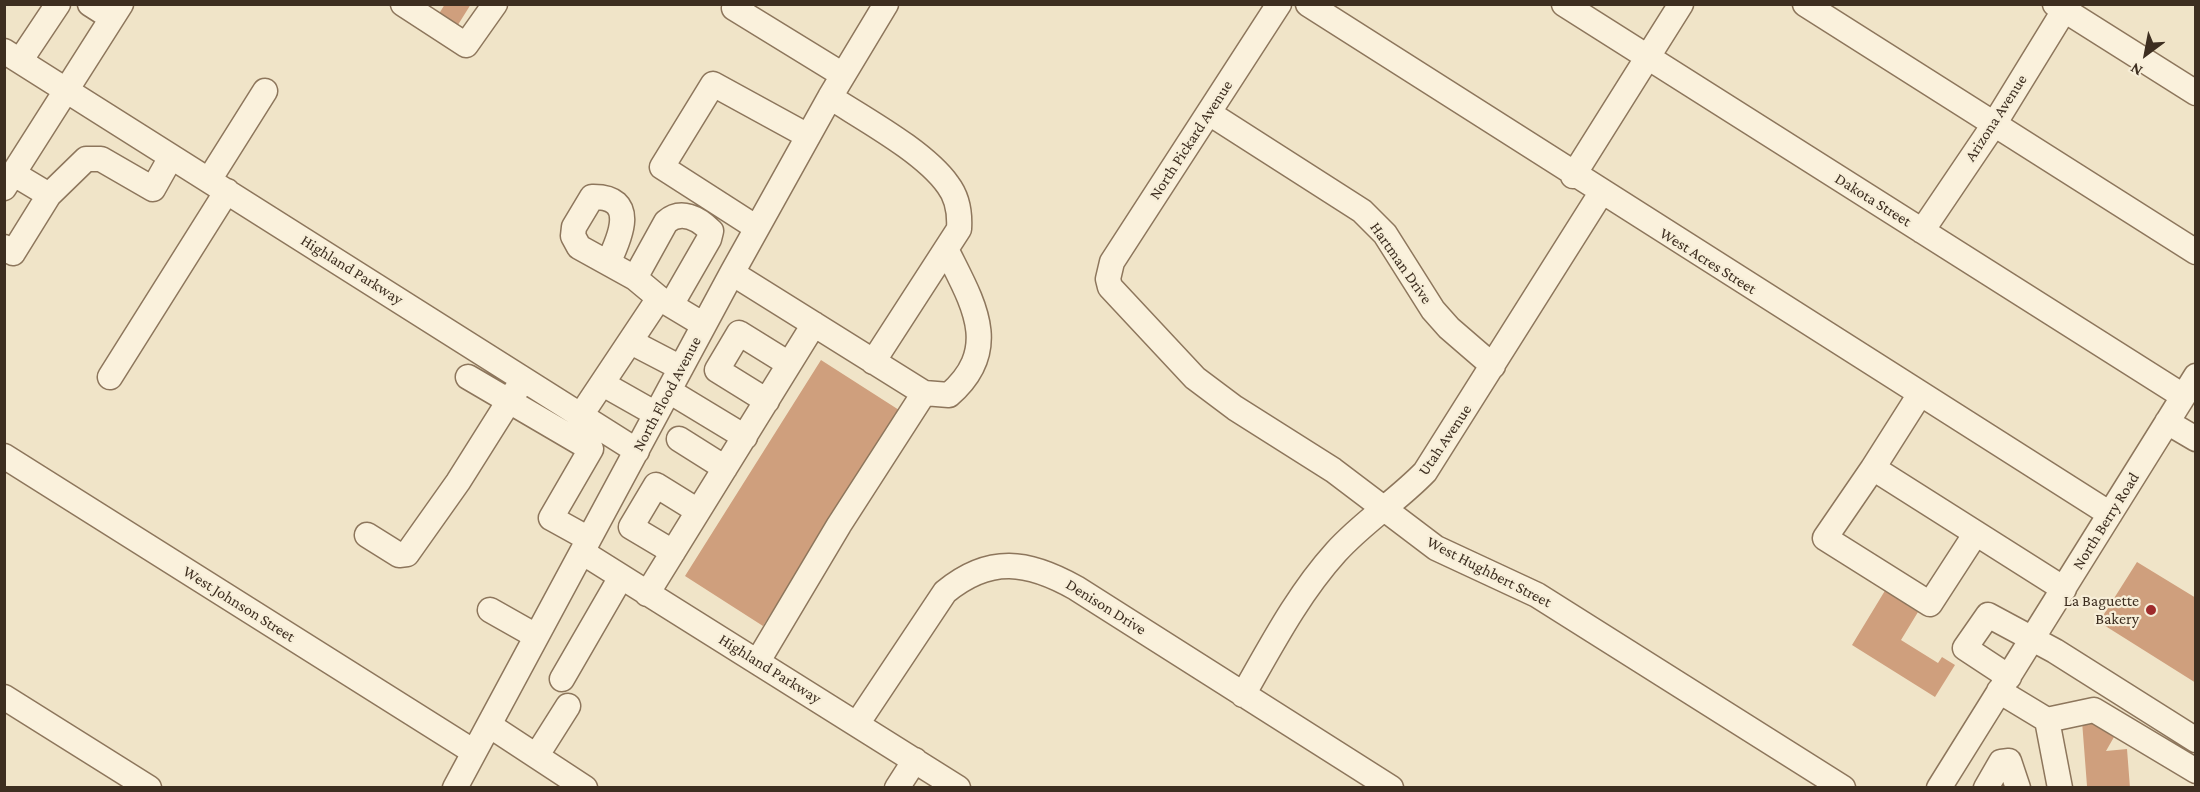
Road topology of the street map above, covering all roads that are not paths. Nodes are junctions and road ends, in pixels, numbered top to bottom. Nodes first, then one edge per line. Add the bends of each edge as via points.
1 (58, 4) edge
2 (90, 4) edge
3 (403, 4) edge
4 (495, 4) edge
5 (886, 4) edge
6 (1279, 4) edge
7 (1308, 4) edge
8 (1564, 4) edge
9 (1681, 4) edge
10 (1805, 4) edge
11 (2063, 6) edge
12 (735, 8) dead end
13 (117, 11) edge
14 (12, 56) edge
15 (1648, 57) junction
16 (843, 75) junction
17 (66, 90) junction
18 (265, 92) dead end
19 (2196, 93) edge
20 (830, 97) junction
21 (1209, 113) junction
22 (1993, 126) junction
23 (808, 136) junction
24 (171, 157) junction
25 (1574, 176) junction
26 (9, 181) edge
27 (218, 186) junction
28 (1601, 193) junction
29 (49, 195) junction
30 (757, 228) junction
31 (1922, 231) junction
32 (946, 249) junction
33 (2196, 252) edge
34 (7, 255) edge
35 (608, 263) dead end
36 (732, 273) junction
37 (635, 278) junction
38 (1108, 279) joint
39 (665, 302) junction
40 (814, 324) junction
41 (704, 325) junction
42 (632, 342) junction
43 (873, 362) junction
44 (789, 364) junction
45 (1493, 366) junction
46 (681, 368) junction
47 (2196, 376) edge
48 (110, 377) dead end
49 (468, 377) dead end
50 (523, 378) junction
51 (603, 384) junction
52 (669, 391) junction
53 (924, 393) junction
54 (1920, 394) junction
55 (2183, 396) junction
56 (509, 401) junction
57 (766, 401) junction
58 (656, 414) junction
59 (581, 415) junction
60 (2167, 422) junction
61 (745, 436) junction
62 (679, 439) dead end
63 (2196, 439) edge
64 (637, 451) junction
65 (4, 456) edge
66 (725, 468) junction
67 (1873, 468) junction
68 (1383, 510) junction
69 (698, 512) junction
70 (2110, 514) junction
71 (1976, 533) junction
72 (367, 535) dead end
73 (585, 546) junction
74 (673, 552) junction
75 (621, 577) junction
76 (2064, 589) junction
77 (647, 594) junction
78 (490, 610) dead end
79 (536, 636) junction
80 (2032, 638) junction
81 (758, 661) junction
82 (562, 679) dead end
83 (2004, 684) junction
84 (1243, 695) junction
85 (4, 697) edge
86 (568, 706) dead end
87 (2047, 720) junction
88 (857, 724) junction
89 (489, 726) junction
90 (2196, 740) edge
91 (474, 752) junction
92 (537, 754) junction
93 (915, 760) junction
94 (2196, 771) edge
95 (149, 788) edge
96 (455, 788) edge
97 (585, 788) edge
98 (897, 788) edge
99 (958, 788) edge
100 (1391, 788) edge
101 (1843, 788) edge
102 (1940, 788) edge
103 (1986, 788) edge
104 (2018, 788) edge
105 (2060, 788) edge

1 - 14 street
2 - 13 street
3 - 4 street via 466,45
5 - 16 street, North Flood Avenue
6 - 21 street, North Pickard Avenue
7 - 25 street, West Acres Street
8 - 15 street, Dakota Street
9 - 15 street
10 - 22 street
11 - 19 street
11 - 22 street, Arizona Avenue
12 - 16 street
13 - 17 street
14 - 17 street, Highland Parkway
15 - 25 street
15 - 31 street, Dakota Street
16 - 20 street, North Flood Avenue
17 - 24 street, Highland Parkway
17 - 26 street
18 - 27 street
20 - 23 street, North Flood Avenue
20 - 32 street via 897,139 948,185 960,212 960,229
21 - 38 street, North Pickard Avenue via 1112,262
21 - 45 street, Hartman Drive via 1362,211 1385,234 1433,310
22 - 31 street, Arizona Avenue
22 - 33 street
23 - 30 street, North Flood Avenue
23 - 30 street via 713,84 662,166
24 - 27 street, Highland Parkway
24 - 29 street via 153,189 101,159 86,159
25 - 28 street, West Acres Street
26 - 29 street
27 - 48 street
27 - 50 street, Highland Parkway
28 - 45 street, Utah Avenue
28 - 54 street, West Acres Street
29 - 34 street
30 - 36 street, North Flood Avenue
31 - 55 street, Dakota Street
32 - 43 street
32 - 53 street via 980,330 979,355 964,382 949,395
35 - 37 street
36 - 40 street
36 - 41 street, North Flood Avenue
37 - 39 street
37 - 39 street via 666,222 674,216 686,215 704,223 711,231 709,239 688,276
38 - 68 street, West Hughbert Street via 1117,296 1195,378 1333,470
39 - 41 street
39 - 42 street
40 - 43 street
40 - 44 street
41 - 46 street, North Flood Avenue
42 - 46 street
42 - 51 street
43 - 53 street
44 - 57 street
44 - 57 street via 739,333 717,369
45 - 68 street, Utah Avenue via 1425,472
46 - 52 street, North Flood Avenue
47 - 55 street, North Berry Road
49 - 56 street
50 - 56 street
50 - 59 street, Highland Parkway
51 - 58 street
51 - 59 street
52 - 58 street, North Flood Avenue
52 - 61 street
53 - 81 street
54 - 67 street
54 - 70 street, West Acres Street
55 - 60 street, North Berry Road
56 - 72 street via 407,554 399,555
56 - 73 street, Highland Parkway via 591,448 551,518
57 - 61 street
58 - 64 street, North Flood Avenue
59 - 64 street, Highland Parkway
60 - 63 street
60 - 70 street, North Berry Road
61 - 66 street
62 - 66 street
64 - 73 street, North Flood Avenue
65 - 91 street, West Johnson Street
66 - 69 street
67 - 71 street
67 - 71 street via 1825,538 1930,604
68 - 84 street, Utah Avenue via 1359,528 1321,570
68 - 101 street, West Hughbert Street via 1436,549 1537,594
69 - 74 street
69 - 74 street via 656,485 631,527
70 - 76 street, North Berry Road
71 - 76 street
73 - 75 street, Highland Parkway
73 - 79 street, North Flood Avenue
74 - 77 street
75 - 77 street, Highland Parkway
75 - 82 street
76 - 80 street, North Berry Road
77 - 81 street, Highland Parkway
78 - 79 street
79 - 89 street, North Flood Avenue
80 - 83 street, North Berry Road
80 - 83 street via 1988,615 1965,648
80 - 90 street
81 - 88 street, Highland Parkway
83 - 87 street
83 - 102 street, North Berry Road
84 - 88 street, Denison Drive via 1056,576 1041,569 1009,565 976,572 945,592
84 - 100 street, Denison Drive
85 - 95 street
86 - 92 street
87 - 94 street via 2094,710
87 - 105 street
88 - 93 street, Highland Parkway
89 - 91 street, North Flood Avenue
89 - 92 street
91 - 96 street, North Flood Avenue
92 - 97 street
93 - 98 street
93 - 99 street, Highland Parkway
103 - 104 street via 2001,762 2009,760

